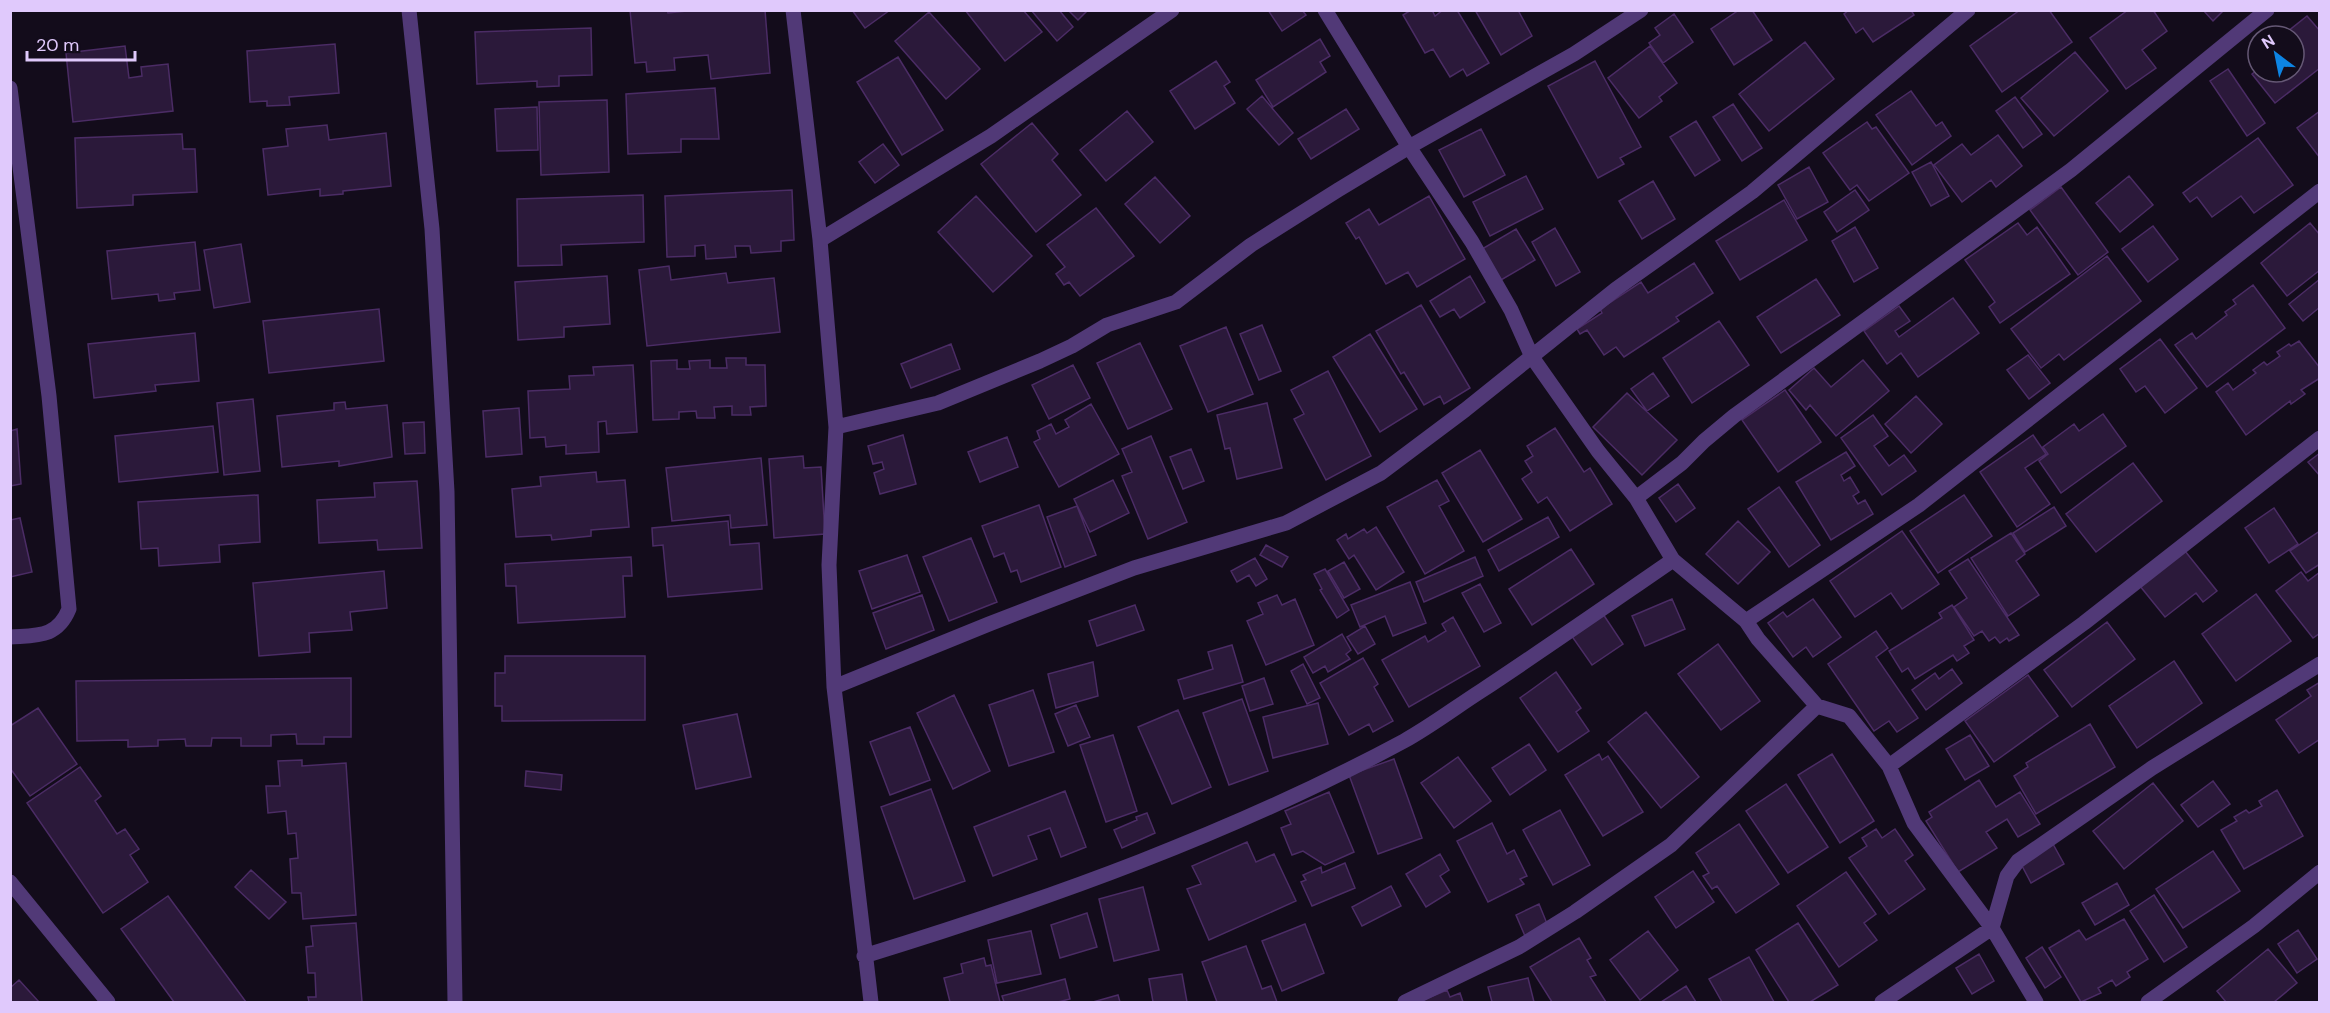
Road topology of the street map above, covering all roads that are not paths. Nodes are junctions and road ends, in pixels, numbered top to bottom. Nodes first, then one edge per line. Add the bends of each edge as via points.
1 (409, 10) edge
2 (793, 10) edge
3 (1172, 10) edge
4 (1325, 10) edge
5 (1641, 10) edge
6 (1968, 10) edge
7 (2267, 10) edge
8 (10, 88) edge
9 (1409, 147) junction
10 (2319, 191) edge
11 (820, 240) junction
12 (1532, 357) junction
13 (836, 427) junction
14 (2319, 438) edge
15 (1636, 498) junction
16 (1673, 560) junction
17 (1746, 621) junction
18 (10, 637) edge
19 (2319, 664) edge
20 (834, 687) junction
21 (1817, 706) junction
22 (1889, 766) junction
23 (2319, 872) edge
24 (10, 882) edge
25 (1992, 928) junction
26 (864, 956) junction
27 (108, 1002) edge
28 (455, 1002) edge
29 (871, 1002) edge
30 (1405, 1002) edge
31 (1882, 1002) edge
32 (2036, 1002) edge
33 (2148, 1002) edge

1 - 28 street via 432,229 447,492
2 - 11 street
3 - 11 street via 991,136
4 - 9 street
5 - 9 street via 1564,60
6 - 12 street via 1752,192 1616,289
7 - 15 street via 2080,163 1734,416
8 - 18 street via 49,396 69,609 63,623 46,634
9 - 12 street via 1472,242 1511,310
9 - 13 street via 1251,245 1176,302 1107,325 1040,361 939,403
10 - 17 street via 1919,505
11 - 13 street
12 - 15 street
12 - 20 street via 1381,473 1286,523 1134,568
13 - 20 street via 829,566
14 - 22 street via 2084,623
15 - 16 street
16 - 17 street
16 - 26 street via 1407,740 1264,811 1139,863
17 - 21 street
19 - 25 street via 2152,768 2018,861 2007,876
20 - 26 street
21 - 22 street via 1849,716
21 - 30 street via 1671,845 1519,947
22 - 25 street via 1914,823
23 - 33 street via 2254,926
24 - 27 street
25 - 31 street
25 - 32 street
26 - 29 street

